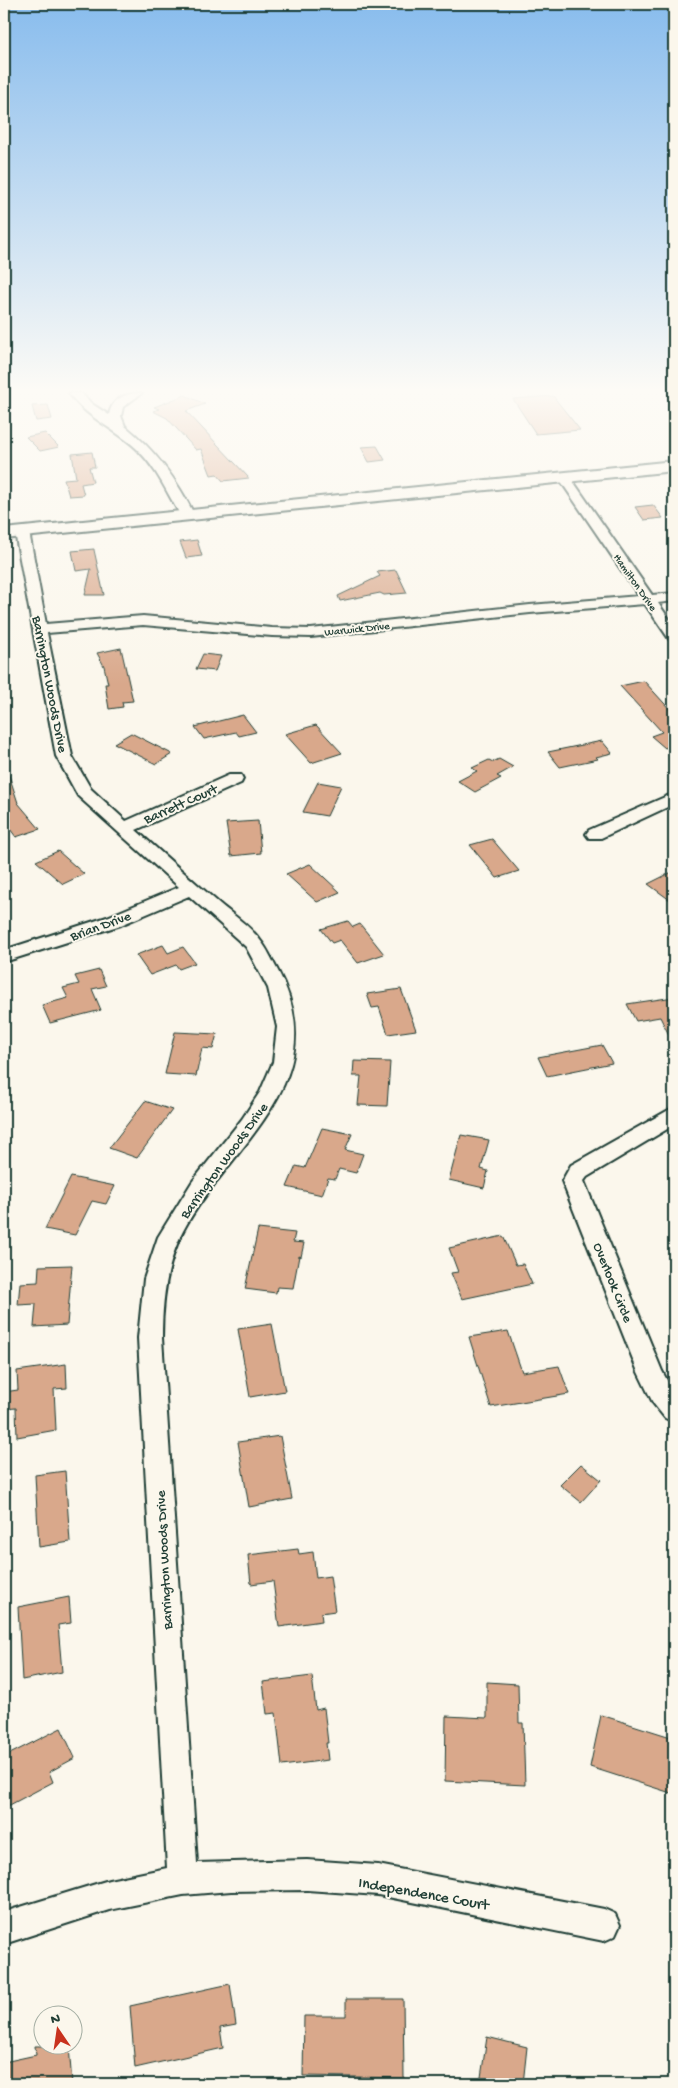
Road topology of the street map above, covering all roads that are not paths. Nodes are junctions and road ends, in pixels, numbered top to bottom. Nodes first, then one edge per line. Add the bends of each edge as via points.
1 (176, 490) edge
2 (434, 490) edge
3 (573, 490) edge
4 (188, 516) junction
5 (13, 533) edge
6 (674, 597) edge
7 (648, 599) junction
8 (39, 629) junction
9 (674, 636) edge
10 (235, 779) dead end
11 (674, 798) edge
12 (125, 828) junction
13 (595, 834) dead end
14 (193, 888) junction
15 (4, 956) edge
16 (674, 1115) edge
17 (674, 1411) edge
18 (183, 1880) junction
19 (604, 1925) dead end
20 (4, 1928) edge

1 - 4 street
2 - 4 street
3 - 7 street, Hamilton Drive
4 - 5 street
5 - 8 street, Barrington Woods Drive
6 - 7 street, Warwick Drive
7 - 8 street, Warwick Drive via 530,608 311,633 276,634 159,621 102,622
7 - 9 street, Hamilton Drive
8 - 12 street, Barrington Woods Drive via 64,756 84,792
10 - 12 street, Barrett Court
11 - 13 street
12 - 14 street, Barrington Woods Drive
14 - 15 street, Brian Drive via 114,922
14 - 18 street, Barrington Woods Drive via 253,943 271,969 285,1006 288,1027 281,1072 271,1094 176,1225 159,1264 150,1304
16 - 17 street, Overlook Circle via 598,1159 575,1175 573,1181 650,1372
18 - 19 street, Independence Court via 307,1875 378,1880
18 - 20 street, Independence Court via 110,1896

